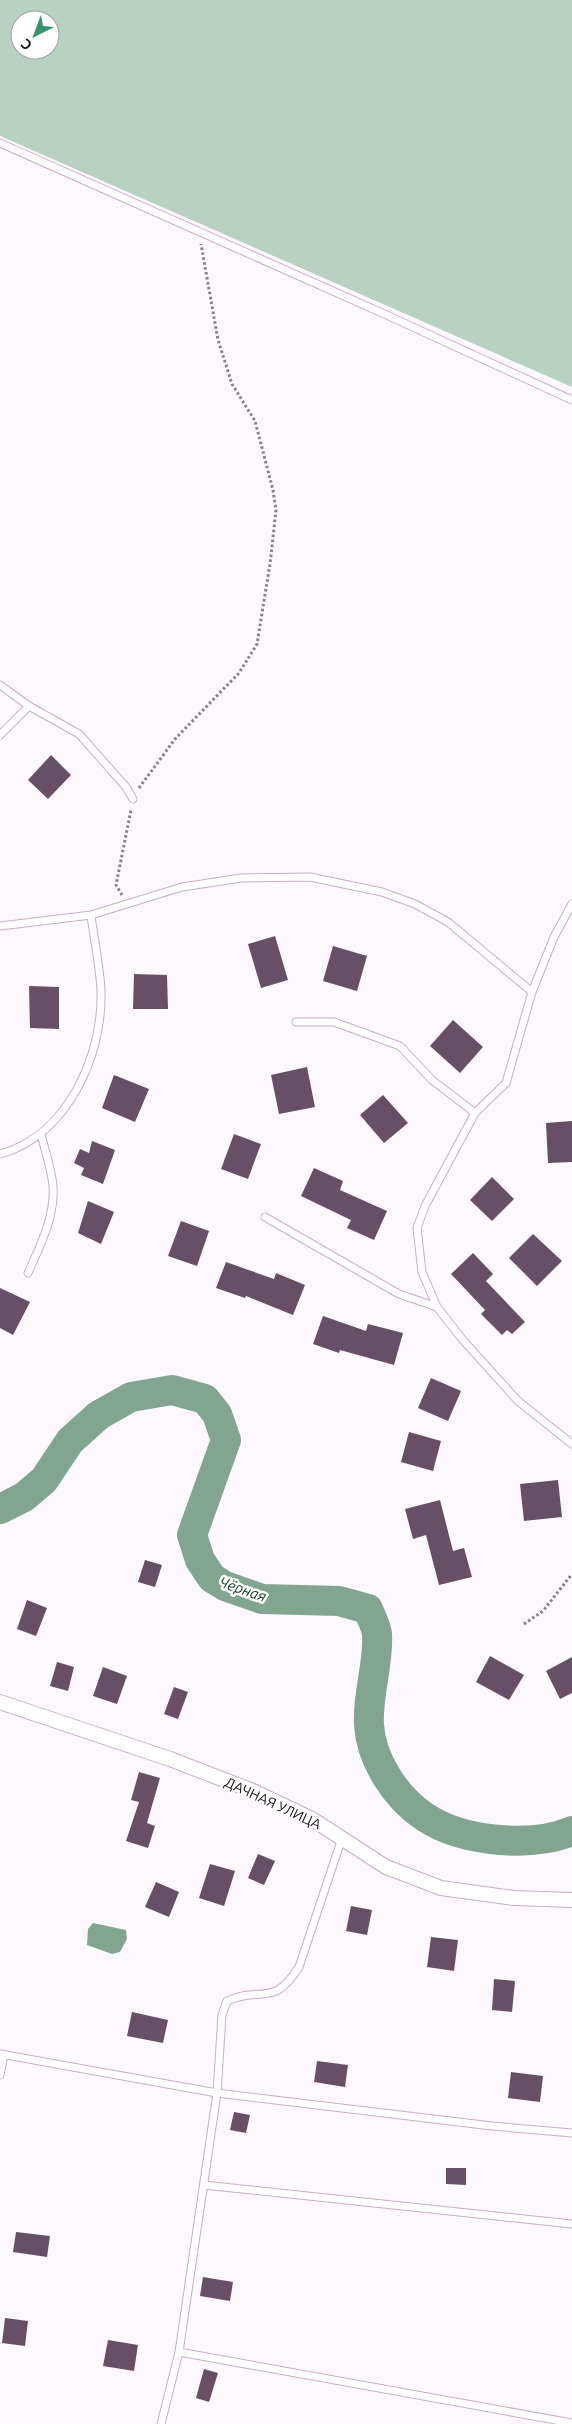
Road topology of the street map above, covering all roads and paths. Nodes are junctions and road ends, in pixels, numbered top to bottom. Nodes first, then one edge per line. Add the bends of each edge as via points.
1 (0, 143) edge
2 (199, 231) junction
3 (572, 400) edge
4 (0, 685) edge
5 (29, 706) junction
6 (0, 735) edge
7 (133, 799) junction
8 (127, 904) junction
9 (572, 904) edge
10 (91, 915) junction
11 (0, 926) edge
12 (532, 992) junction
13 (296, 1022) dead end
14 (474, 1113) junction
15 (41, 1134) junction
16 (0, 1154) edge
17 (265, 1217) dead end
18 (28, 1273) dead end
19 (437, 1307) junction
20 (572, 1444) edge
21 (572, 1574) edge
22 (524, 1624) dead end
23 (0, 1702) edge
24 (342, 1838) junction
25 (572, 1900) edge
26 (2, 2054) edge
27 (0, 2075) edge
28 (217, 2093) junction
29 (572, 2133) edge
30 (204, 2185) junction
31 (572, 2224) edge
32 (179, 2352) junction
33 (572, 2423) edge
34 (161, 2424) edge

1 - 2 lane
2 - 3 lane
2 - 7 path via 218,340 232,384 255,421 273,490 276,510 270,564 257,644 239,672 175,739 142,781
4 - 5 lane
5 - 6 lane
5 - 7 lane via 79,734
7 - 8 path via 116,885
8 - 10 lane
8 - 12 lane via 182,887 241,878 310,876 382,892 415,904 448,922
9 - 12 lane via 554,937
10 - 11 lane
10 - 15 lane via 101,991 99,1023 83,1081
12 - 14 lane via 506,1083
13 - 14 lane via 334,1022 400,1046 432,1080
14 - 19 lane via 425,1206 417,1228 422,1272
15 - 16 lane via 10,1152
15 - 18 lane via 53,1186 52,1209
17 - 19 lane via 399,1294
19 - 20 lane via 462,1340 518,1401
21 - 22 path via 543,1611
23 - 24 street, ДАЧНАЯ УЛИЦА via 170,1759 253,1792 312,1819
24 - 25 street, ДАЧНАЯ УЛИЦА via 386,1867 441,1888 514,1898
24 - 28 lane via 299,1967 289,1982 277,1993 227,2001 222,2015
26 - 27 lane
26 - 28 lane
28 - 29 lane
28 - 30 lane
30 - 31 lane
30 - 32 lane
32 - 33 lane
32 - 34 lane

